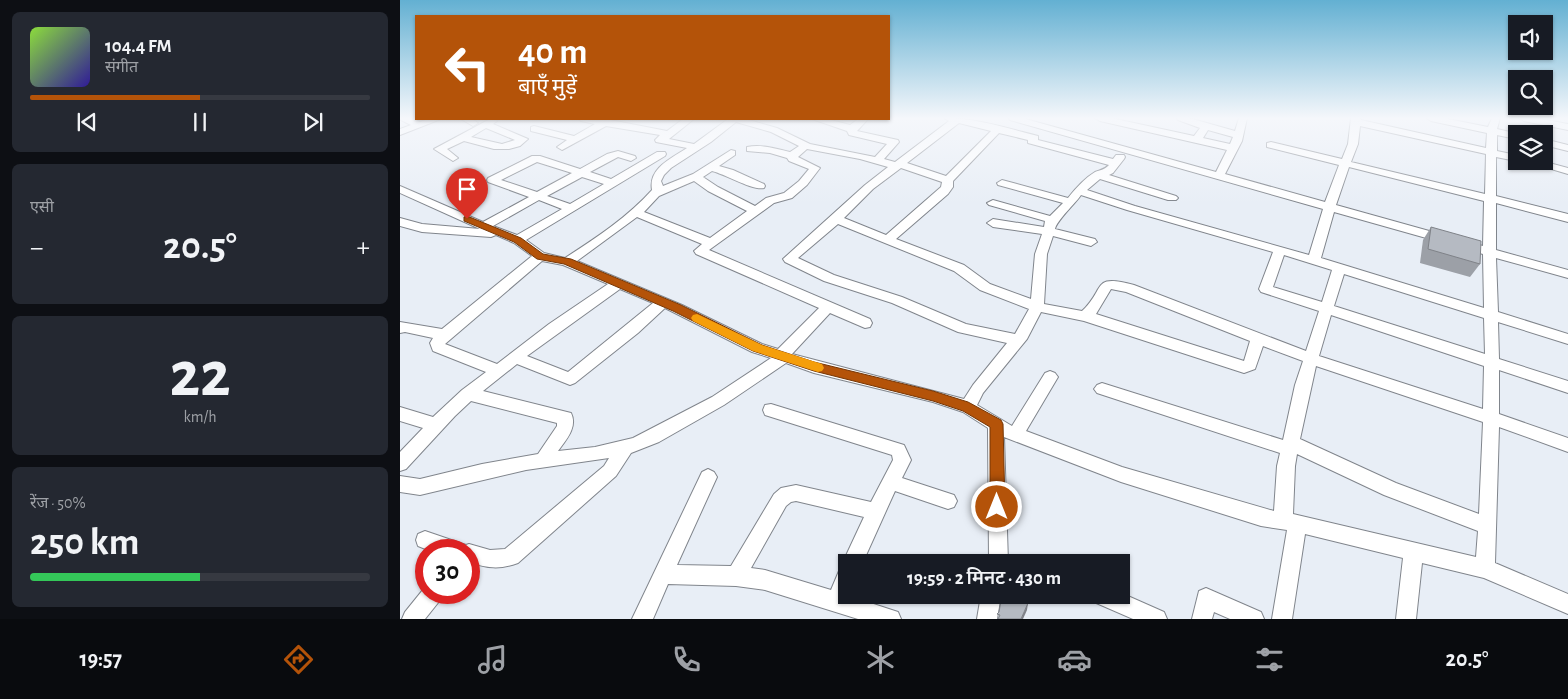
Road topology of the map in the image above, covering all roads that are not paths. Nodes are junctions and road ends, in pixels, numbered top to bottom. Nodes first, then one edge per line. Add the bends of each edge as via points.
1 (445, 147) edge
2 (696, 147) edge
3 (804, 147) edge
4 (814, 147) edge
5 (888, 147) edge
6 (921, 147) edge
7 (981, 147) edge
8 (1051, 147) edge
9 (1134, 147) edge
10 (1152, 147) edge
11 (1228, 147) edge
12 (1279, 147) edge
13 (1352, 147) edge
14 (1470, 147) edge
15 (1492, 147) edge
16 (1233, 148) joint
17 (751, 150) dead end
18 (1492, 152) junction
19 (731, 153) dead end
20 (660, 154) dead end
21 (792, 156) junction
22 (1508, 156) edge
23 (453, 158) dead end
24 (631, 158) dead end
25 (877, 161) junction
26 (1346, 162) junction
27 (1115, 163) junction
28 (897, 165) junction
29 (710, 167) junction
30 (1553, 167) edge
31 (1568, 170) edge
32 (581, 173) junction
33 (1098, 175) junction
34 (1219, 175) junction
35 (695, 177) junction
36 (948, 180) junction
37 (612, 183) junction
38 (1002, 183) dead end
39 (760, 186) dead end
40 (400, 188) edge
41 (1079, 191) junction
42 (656, 193) junction
43 (539, 197) junction
44 (1172, 198) dead end
45 (1491, 198) junction
46 (1071, 202) junction
47 (993, 203) dead end
48 (1331, 206) junction
49 (571, 208) junction
50 (754, 210) junction
51 (635, 212) junction
52 (1568, 218) edge
53 (836, 219) junction
54 (400, 222) edge
55 (994, 223) dead end
56 (484, 226) junction
57 (1051, 226) junction
58 (511, 237) junction
59 (887, 240) junction
60 (1090, 242) dead end
61 (711, 243) junction
62 (1280, 250) junction
63 (1490, 251) junction
64 (540, 256) junction
65 (1314, 260) junction
66 (567, 262) junction
67 (1339, 268) junction
68 (1568, 274) edge
69 (618, 284) junction
70 (663, 302) junction
71 (828, 307) junction
72 (1037, 307) junction
73 (1328, 309) junction
74 (1491, 314) junction
75 (1084, 316) junction
76 (865, 323) dead end
77 (400, 328) edge
78 (445, 334) junction
79 (1258, 338) junction
80 (1568, 339) edge
81 (1018, 340) junction
82 (783, 356) junction
83 (516, 358) junction
84 (1312, 359) junction
85 (1492, 362) junction
86 (499, 370) junction
87 (1050, 377) dead end
88 (1568, 387) edge
89 (1102, 389) dead end
90 (468, 394) junction
91 (968, 407) junction
92 (771, 410) dead end
93 (400, 414) edge
94 (1490, 418) junction
95 (996, 424) junction
96 (437, 425) junction
97 (1016, 434) junction
98 (1568, 445) edge
99 (1291, 446) junction
100 (626, 447) junction
101 (543, 461) junction
102 (400, 464) edge
103 (708, 477) dead end
104 (891, 482) junction
105 (400, 484) edge
106 (948, 501) dead end
107 (876, 511) junction
108 (1290, 522) junction
109 (1488, 526) junction
110 (1413, 551) junction
111 (857, 554) edge
112 (998, 554) edge
113 (480, 556) edge
114 (1485, 569) junction
115 (663, 574) junction
116 (736, 576) junction
117 (838, 597) edge
118 (836, 602) junction
119 (424, 604) edge
120 (989, 604) edge
121 (1122, 604) edge
122 (1568, 604) edge
123 (412, 619) edge
124 (642, 619) edge
125 (891, 619) edge
126 (986, 619) edge
127 (1158, 619) edge
128 (1202, 619) edge
129 (1254, 619) edge
130 (1282, 619) edge
131 (1406, 619) edge

1 - 23 street via 439,150
2 - 42 street via 659,174
3 - 21 street
4 - 25 street
5 - 25 street
6 - 28 street
7 - 36 street
8 - 27 street
9 - 27 street
10 - 34 street
11 - 16 street
12 - 26 street
13 - 26 street
14 - 18 street
15 - 18 street
16 - 34 street
17 - 21 street via 770,150
18 - 22 street
18 - 45 street
19 - 29 street
20 - 37 street
21 - 50 street via 793,160 813,166 814,171 788,196 774,198
24 - 32 street via 618,154
25 - 28 street
26 - 45 street
26 - 48 street
27 - 33 street via 1110,171
28 - 36 street
28 - 53 street
29 - 35 street
29 - 39 street
30 - 31 street
32 - 37 street
32 - 43 street
32 - 43 street via 536,158 492,180
33 - 41 street
33 - 44 street
34 - 48 street
35 - 42 street
35 - 50 street
36 - 59 street via 946,190
37 - 49 street
38 - 46 street
40 - 56 street
41 - 46 street
41 - 62 street
42 - 51 street
43 - 49 street
43 - 56 street
45 - 52 street
45 - 63 street
46 - 57 street
47 - 57 street
48 - 63 street
48 - 65 street
49 - 58 street
50 - 61 street
51 - 61 street
51 - 66 street
53 - 59 street
53 - 81 street via 789,259 830,278 897,300 963,328
54 - 58 street via 422,228
55 - 57 street
56 - 58 street
57 - 60 street
57 - 72 street via 1041,254
58 - 64 street
59 - 72 street via 959,268 985,287
61 - 71 street via 700,251
62 - 65 street
62 - 73 street via 1266,289
63 - 68 street
63 - 74 street
64 - 66 street
64 - 78 street
65 - 67 street
66 - 69 street
67 - 73 street
67 - 74 street
69 - 70 street
69 - 83 street
70 - 82 street via 757,348
70 - 83 street via 570,379
71 - 76 street
71 - 82 street
72 - 75 street
72 - 81 street
73 - 84 street
73 - 85 street
74 - 80 street
74 - 85 street
75 - 79 street via 1106,286 1111,284
75 - 79 street via 1244,367 1250,365
77 - 78 street
78 - 86 street via 437,343 438,347
79 - 84 street
81 - 91 street via 978,389
82 - 91 street
82 - 100 street via 718,401 653,437
83 - 86 street
84 - 94 street
84 - 99 street via 1303,385
85 - 88 street
85 - 94 street
86 - 90 street
87 - 97 street
89 - 99 street
90 - 96 street
90 - 101 street via 565,418 565,427
91 - 95 street
92 - 104 street via 898,450 902,460
93 - 96 street
94 - 98 street
94 - 109 street
95 - 97 street
95 - 112 street
96 - 102 street
97 - 108 street via 1121,474 1262,517
99 - 108 street via 1286,466
99 - 109 street
100 - 101 street
100 - 113 street via 604,476 511,556 502,560
101 - 105 street via 420,488
103 - 115 street
104 - 106 street
104 - 107 street
107 - 111 street
107 - 116 street via 796,493 787,494 780,500
108 - 110 street
108 - 130 street
109 - 114 street
110 - 114 street
110 - 131 street
114 - 122 street
115 - 116 street
115 - 124 street
116 - 118 street via 764,580
117 - 118 street
118 - 125 street
119 - 123 street
120 - 126 street
121 - 127 street
128 - 129 street via 1206,598

